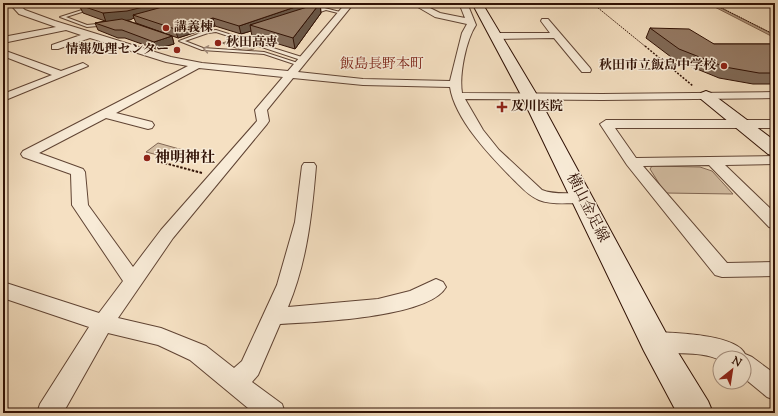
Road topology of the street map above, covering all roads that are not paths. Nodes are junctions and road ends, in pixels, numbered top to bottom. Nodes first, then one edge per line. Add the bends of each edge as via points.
1 (13, 3) edge
2 (108, 3) edge
3 (300, 3) edge
4 (350, 3) edge
5 (415, 3) edge
6 (463, 3) edge
7 (477, 3) edge
8 (326, 9) junction
9 (342, 13) junction
10 (304, 17) edge
11 (545, 21) dead end
12 (471, 22) junction
13 (115, 23) edge
14 (66, 27) junction
15 (90, 35) junction
16 (557, 35) junction
17 (245, 36) dead end
18 (495, 36) junction
19 (238, 38) junction
20 (3, 40) edge
21 (174, 40) dead end
22 (181, 41) junction
23 (257, 44) junction
24 (56, 47) dead end
25 (3, 53) edge
26 (248, 53) junction
27 (301, 61) junction
28 (83, 66) dead end
29 (198, 66) junction
30 (586, 70) dead end
31 (61, 75) junction
32 (288, 76) junction
33 (456, 90) junction
34 (5, 95) edge
35 (529, 95) junction
36 (706, 96) junction
37 (775, 96) edge
38 (106, 114) junction
39 (742, 124) junction
40 (775, 124) edge
41 (148, 125) dead end
42 (775, 150) edge
43 (775, 160) edge
44 (632, 162) junction
45 (714, 162) junction
46 (309, 166) dead end
47 (581, 198) junction
48 (775, 223) edge
49 (775, 269) edge
50 (133, 281) junction
51 (436, 287) dead end
52 (3, 290) edge
53 (273, 316) junction
54 (103, 323) junction
55 (656, 342) junction
56 (722, 350) edge
57 (752, 370) edge
58 (235, 383) junction
59 (775, 389) edge
60 (49, 413) edge
61 (273, 413) edge
62 (696, 413) edge

1 - 14 street via 22,12
2 - 13 lane via 62,17 87,26
3 - 8 lane
4 - 9 street
5 - 12 street via 438,15
6 - 12 street
7 - 18 street, 横山金足線
8 - 9 lane
8 - 10 lane
9 - 27 street
11 - 16 street
12 - 33 street via 472,25 466,33
14 - 15 street
14 - 20 street
15 - 24 street
15 - 29 street via 169,60
16 - 18 street
16 - 30 street
17 - 19 lane
18 - 35 street, 横山金足線
19 - 22 lane via 211,31
19 - 23 lane
21 - 22 lane
26 -> 22 lane via 202,49
23 - 26 lane via 258,49
23 - 27 lane
25 - 31 street
26 - 27 lane via 271,54
27 - 32 street
28 - 31 street
29 - 32 street
29 - 38 street
31 - 34 street via 38,86
32 - 33 street
32 - 50 street via 261,110 263,121 167,234
33 - 35 street
33 - 47 street via 477,131 494,153 537,194 546,197
35 - 36 street
35 - 47 street, 横山金足線
36 - 37 street
36 - 39 street
38 - 41 street
38 - 50 street via 28,154 78,172 80,205
39 - 40 street
39 - 42 street
39 - 44 street via 606,124
43 - 45 street
44 - 45 street
44 - 49 street via 722,270
45 - 48 street
46 - 53 street via 303,222 287,284
47 - 55 street, 横山金足線
50 - 54 street
51 - 53 street via 426,293 383,307
52 - 54 street
53 - 58 street via 250,368
54 - 58 street via 161,337 198,353
54 - 60 street
55 - 56 street via 707,344
55 - 62 street, 横山金足線
57 - 59 street
58 - 61 street

